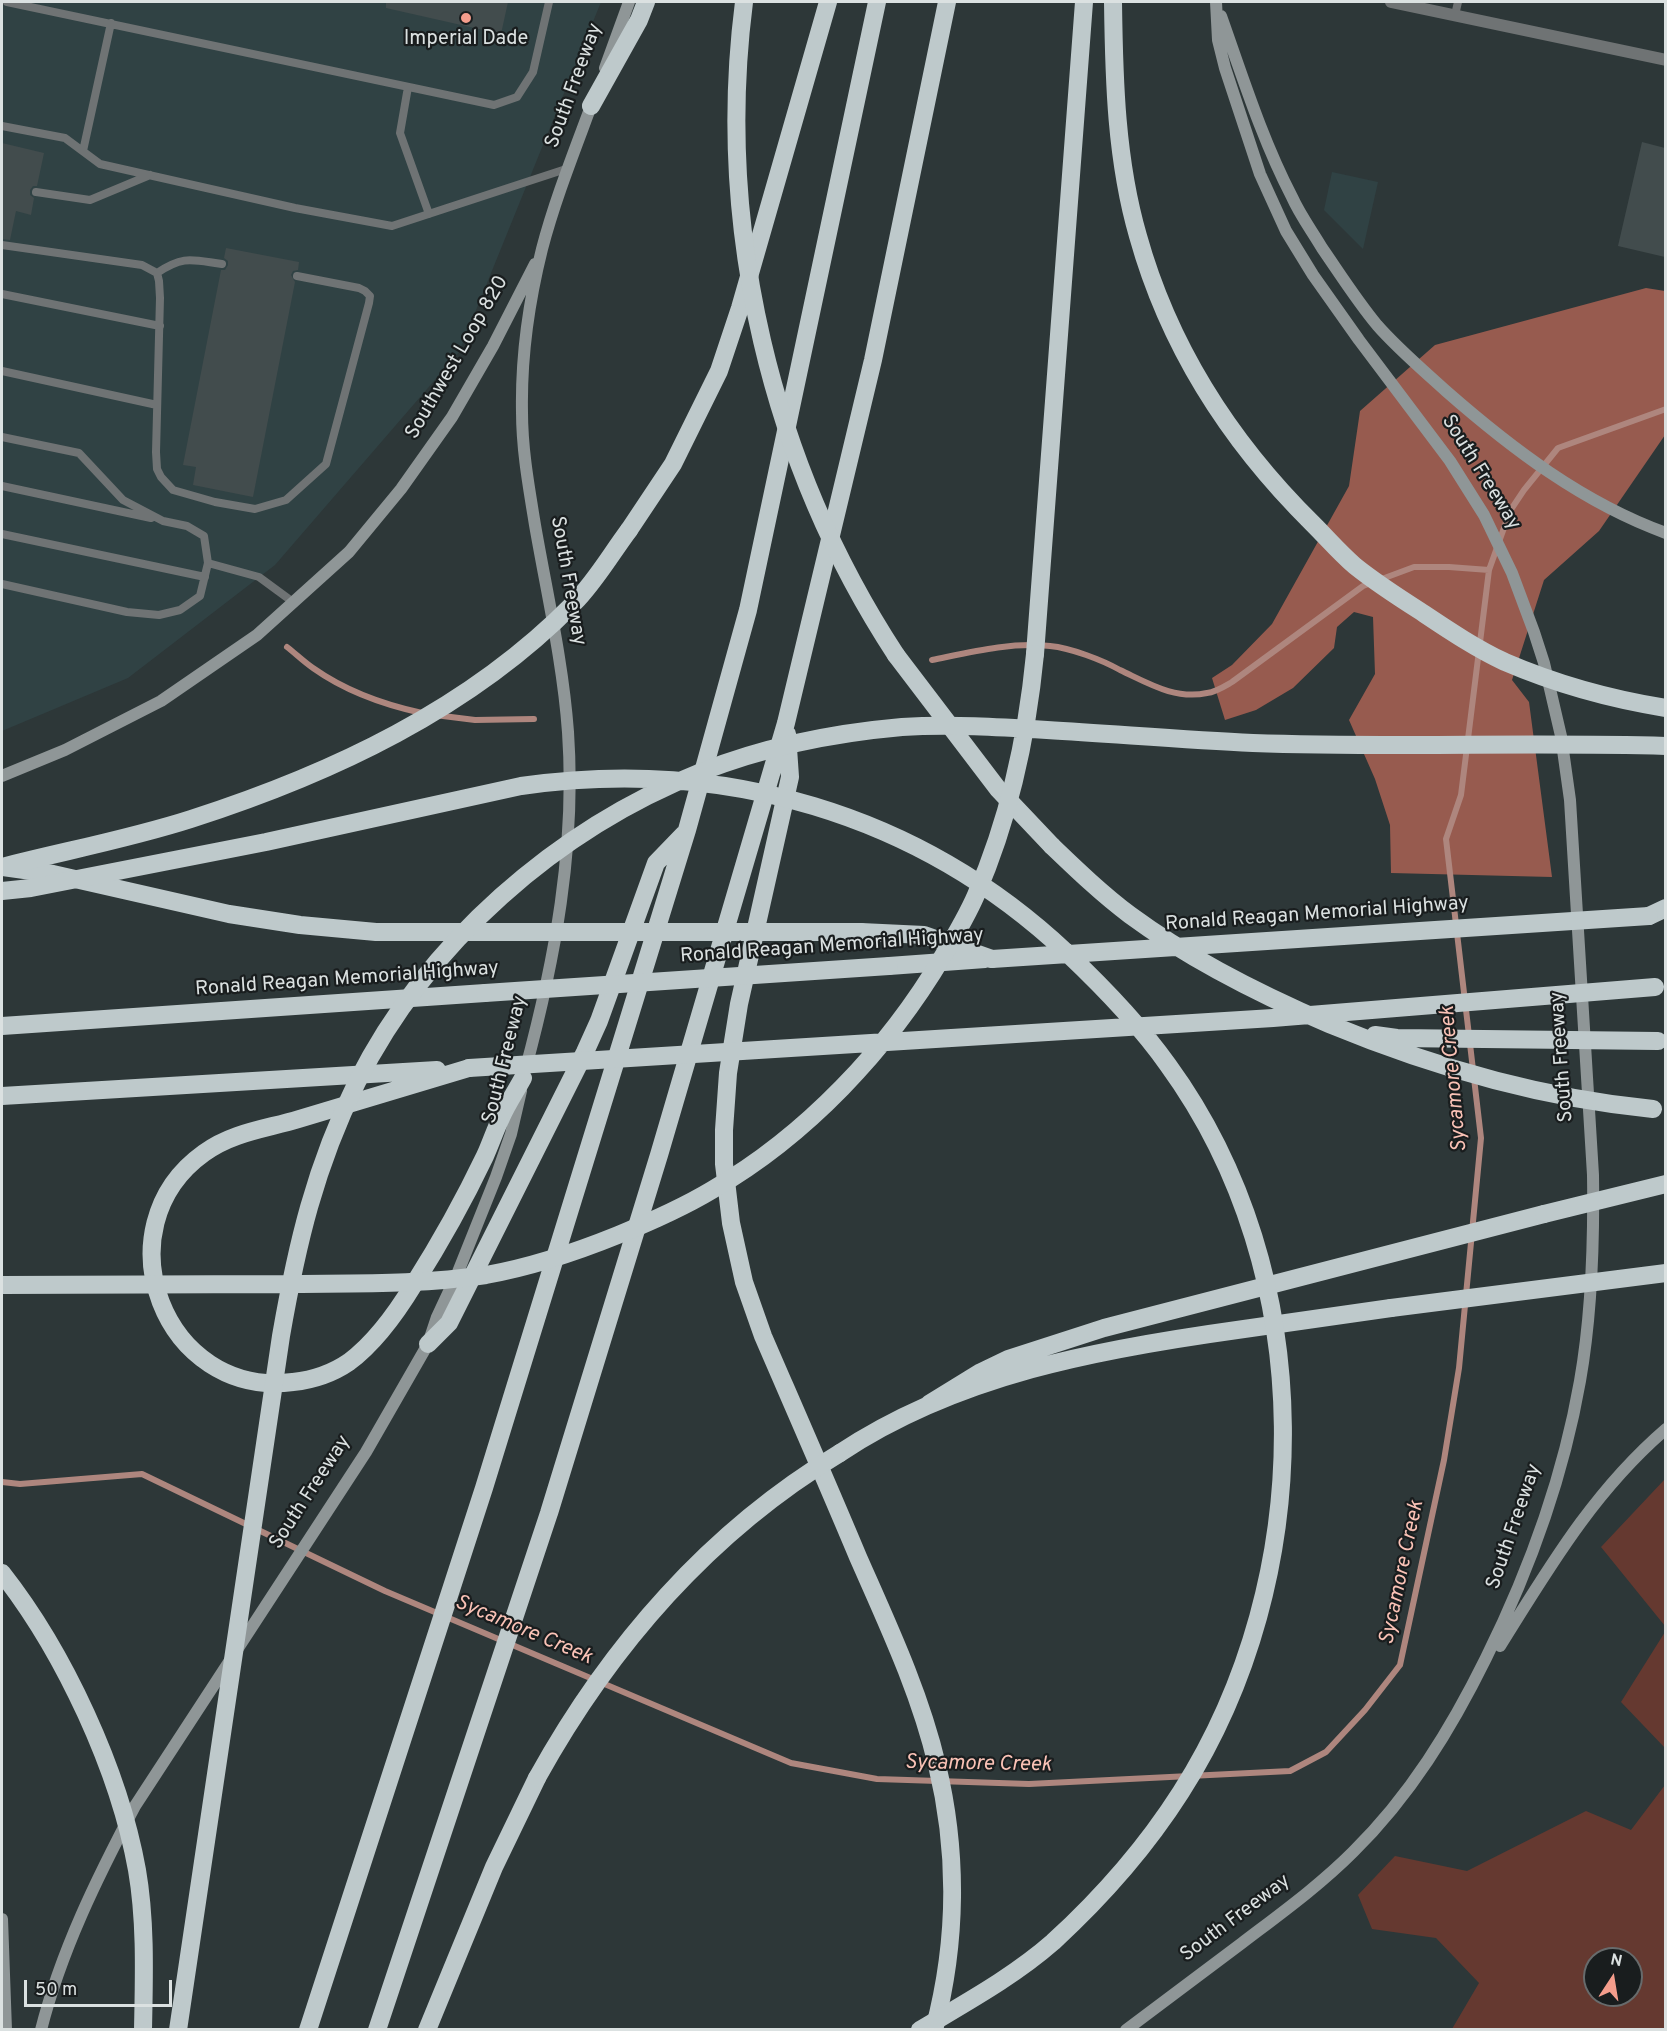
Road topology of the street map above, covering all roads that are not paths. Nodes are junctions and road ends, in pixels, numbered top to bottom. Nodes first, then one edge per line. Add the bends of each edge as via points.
1 (8, 2) edge
2 (549, 2) edge
3 (629, 2) edge
4 (646, 2) edge
5 (744, 2) edge
6 (828, 2) edge
7 (877, 2) edge
8 (947, 2) edge
9 (1084, 2) edge
10 (1113, 2) edge
11 (1216, 2) edge
12 (1391, 2) edge
13 (1458, 2) edge
14 (1455, 15) junction
15 (111, 23) junction
16 (1665, 60) edge
17 (408, 87) junction
18 (591, 106) junction
19 (2, 126) edge
20 (83, 151) junction
21 (569, 168) junction
22 (151, 175) junction
23 (36, 192) dead end
24 (429, 214) junction
25 (2, 245) edge
26 (542, 249) junction
27 (222, 264) dead end
28 (157, 273) junction
29 (297, 276) dead end
30 (2, 294) edge
31 (160, 326) junction
32 (2, 371) edge
33 (157, 405) junction
34 (2, 437) edge
35 (2, 486) edge
36 (163, 521) junction
37 (1665, 533) edge
38 (2, 534) edge
39 (208, 563) junction
40 (205, 577) junction
41 (2, 584) edge
42 (293, 602) junction
43 (1665, 708) edge
44 (786, 723) junction
45 (1665, 746) edge
46 (2, 776) edge
47 (687, 830) junction
48 (2, 867) edge
49 (2, 891) edge
50 (1660, 913) edge
51 (992, 959) junction
52 (1660, 987) edge
53 (1273, 1018) junction
54 (2, 1026) edge
55 (1662, 1041) edge
56 (469, 1068) junction
57 (523, 1078) junction
58 (2, 1095) edge
59 (1665, 1109) edge
60 (1665, 1184) edge
61 (1665, 1273) edge
62 (2, 1285) edge
63 (429, 1344) junction
64 (929, 1404) junction
65 (1665, 1429) edge
66 (2, 1573) edge
67 (1462, 1706) junction
68 (2, 1919) edge
69 (6, 2030) edge
70 (41, 2030) edge
71 (143, 2030) edge
72 (178, 2030) edge
73 (308, 2030) edge
74 (377, 2030) edge
75 (427, 2030) edge
76 (920, 2030) edge
77 (934, 2030) edge
78 (1126, 2030) edge

1 - 15 lane
2 - 17 lane via 533,72 517,97 494,105
3 - 18 main road, South Freeway
4 - 18 highway
5 - 59 highway, bridge via 738,76 738,166 745,256 779,404 825,526 861,598 896,655 998,789 1082,875 1130,915 1200,961 1270,998 1388,1048 1458,1072 1545,1093
6 - 48 highway, bridge via 719,370 673,464 576,601 518,655 455,701 305,779 190,820
7 - 47 highway via 748,610
8 - 44 highway via 873,360
9 - 62 highway, bridge via 1035,654 1022,750 998,841 972,905 923,989 868,1061 807,1120 713,1190 605,1241 510,1270 398,1283
10 - 43 highway, bridge via 1122,171 1138,237 1178,340 1243,446 1289,500 1354,565 1431,619 1536,675 1579,690
11 - 37 main road via 1257,121 1292,199 1354,297 1441,386 1518,450 1586,495
11 - 67 main road, South Freeway, bridge via 1218,40 1225,68 1271,201 1298,253 1450,461 1484,514 1523,602 1544,663 1561,736 1570,800 1593,1175 1592,1261 1585,1344 1562,1461 1539,1537 1507,1616
12 - 14 street
13 - 14 lane
14 - 16 street
15 - 17 lane
15 - 20 lane
17 - 24 lane via 400,133
18 - 21 main road, South Freeway
19 - 20 lane via 65,138
20 - 22 lane via 100,164
21 - 24 lane
21 - 26 main road, South Freeway
22 - 23 lane via 90,200
22 - 24 lane via 393,226
25 - 28 lane via 142,265
26 - 42 main road, Southwest Loop 820 via 452,417 401,489 349,552
26 - 57 main road, South Freeway via 526,346 522,413 529,492 568,731 569,829 554,952
27 - 28 lane via 186,259
28 - 31 lane
29 - 33 lane via 359,288 370,296 326,464 300,489 286,500 255,509 173,490 157,469
30 - 31 lane
31 - 33 lane
32 - 33 lane
34 - 36 lane via 79,453 123,500
35 - 36 lane
36 - 39 lane via 187,526 204,537
38 - 40 lane
39 - 40 lane
39 - 42 lane via 259,577
40 - 41 lane via 200,596 180,610 159,615 127,612
42 - 46 main road, Southwest Loop 820 via 257,635 161,701 65,750
44 - 74 highway via 549,1513
44 - 77 highway via 790,777 739,1004 728,1073 724,1164 727,1198 744,1282 763,1336 885,1618 918,1699 938,1765 951,1839 952,1909 947,1965
45 - 72 highway, bridge via 1327,745 932,726 830,736 758,753 698,773 648,796 601,822 523,879 454,943 400,1012 359,1079 311,1194 281,1336
47 - 63 highway via 656,863 585,1052 449,1323
47 - 73 highway via 484,1488
48 - 51 highway, bridge via 300,925 376,932 924,935
49 - 76 highway, bridge via 266,842 521,786 607,778 693,782 779,796 836,812 892,835 950,866 996,894 1055,942 1147,1037 1191,1099 1222,1157 1250,1228 1268,1292 1282,1403 1281,1491 1271,1567 1251,1644 1226,1708 1180,1794 1139,1850 1048,1946 995,1985
50 - 51 highway, Ronald Reagan Memorial Highway, bridge
51 - 54 highway, Ronald Reagan Memorial Highway, bridge
52 - 53 highway, bridge
53 - 55 highway, bridge via 1398,1038
53 - 56 highway, bridge
56 - 57 highway via 241,1133 203,1153 188,1167 156,1218 152,1258 157,1295 170,1323 195,1353 226,1373 281,1384 333,1371 363,1351 400,1306 433,1255
56 - 58 highway
57 - 63 main road, South Freeway via 511,1134
60 - 64 highway, bridge via 1104,1328 1008,1359
61 - 64 highway, bridge via 1118,1348 1045,1366
63 - 70 main road, South Freeway, bridge via 366,1452 135,1806 71,1939
64 - 75 highway, bridge via 861,1439 764,1504 690,1569 648,1615 574,1713 537,1778 494,1867
65 - 67 main road via 1622,1471 1575,1527
66 - 71 highway, bridge via 32,1612 76,1692 121,1807 137,1870 144,1957
67 - 78 main road, South Freeway via 1402,1797 1338,1866
68 - 69 main road

